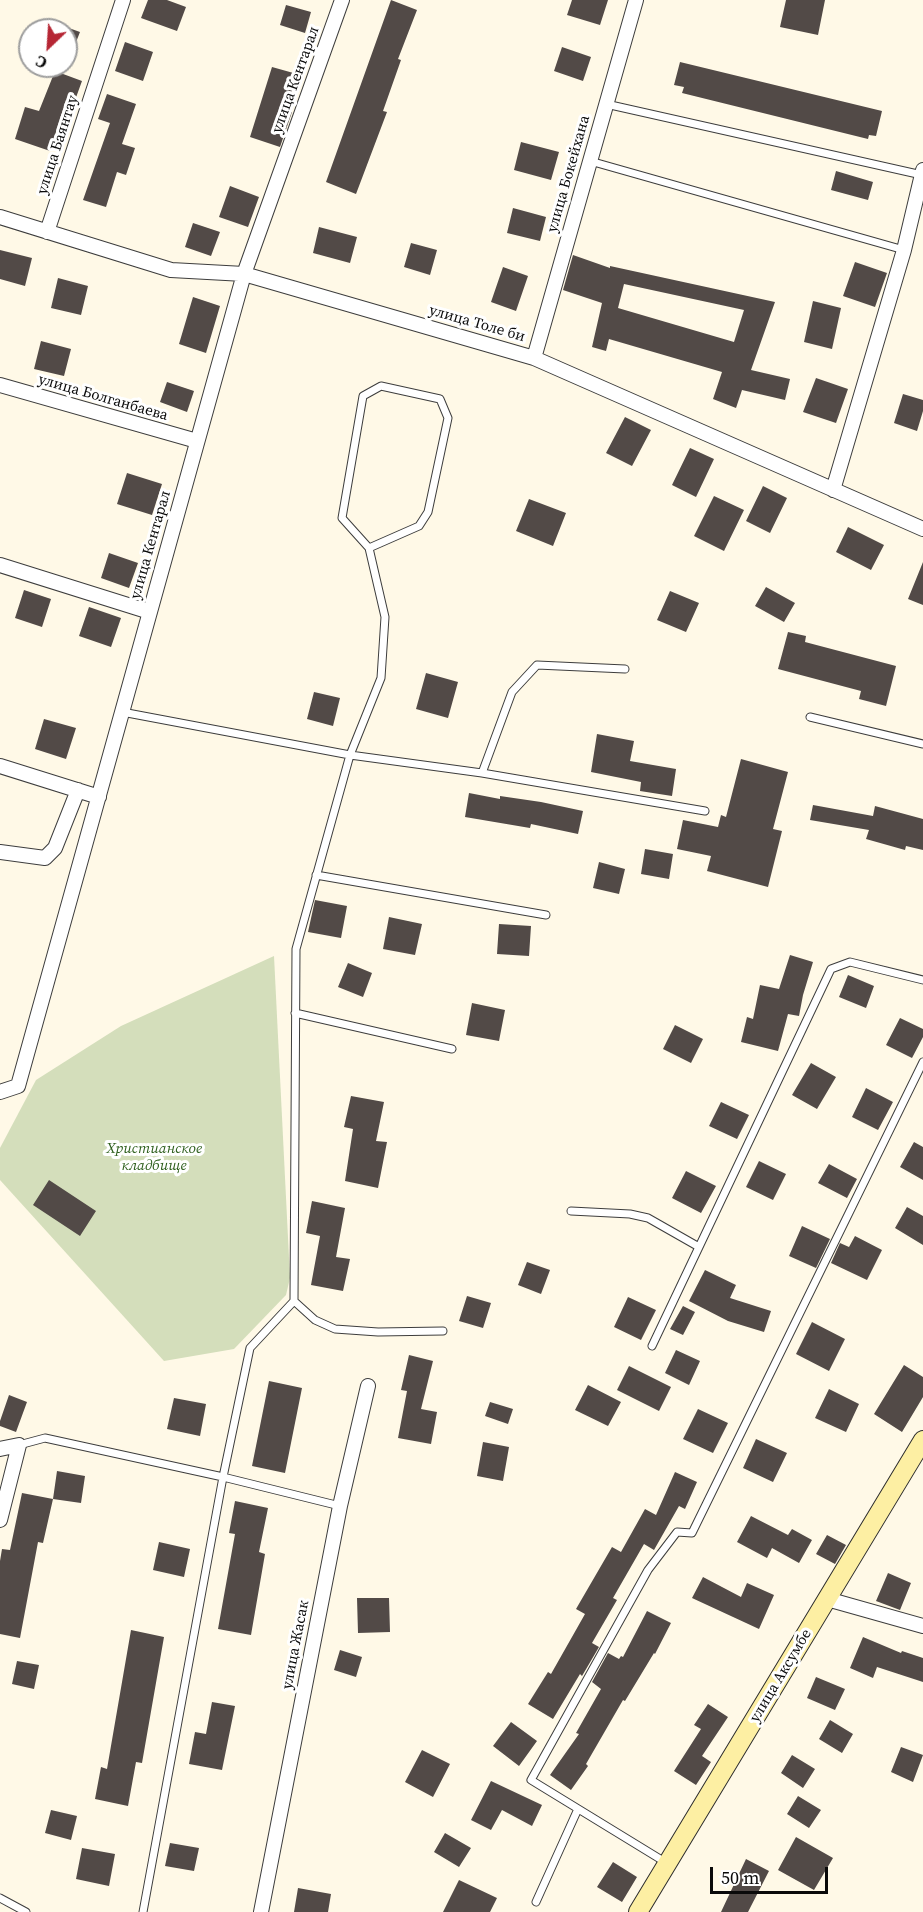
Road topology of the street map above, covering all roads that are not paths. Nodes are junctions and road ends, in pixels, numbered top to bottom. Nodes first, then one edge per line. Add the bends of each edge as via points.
1 (123, 0) edge
2 (342, 0) edge
3 (636, 0) edge
4 (606, 104) junction
5 (590, 161) junction
6 (922, 173) edge
7 (0, 217) edge
8 (47, 232) junction
9 (904, 250) junction
10 (244, 274) junction
11 (534, 358) junction
12 (0, 386) edge
13 (197, 441) junction
14 (833, 490) junction
15 (923, 529) edge
16 (369, 548) junction
17 (0, 565) edge
18 (150, 612) junction
19 (625, 669) dead end
20 (122, 712) junction
21 (810, 717) dead end
22 (923, 744) edge
23 (350, 755) junction
24 (0, 766) edge
25 (482, 773) junction
26 (78, 790) junction
27 (99, 796) junction
28 (705, 811) dead end
29 (0, 852) edge
30 (316, 875) junction
31 (546, 915) dead end
32 (923, 980) edge
33 (295, 1012) junction
34 (452, 1049) dead end
35 (923, 1062) edge
36 (0, 1092) edge
37 (571, 1211) dead end
38 (699, 1247) junction
39 (294, 1300) junction
40 (443, 1331) dead end
41 (652, 1346) dead end
42 (368, 1386) dead end
43 (923, 1440) edge
44 (19, 1445) junction
45 (0, 1449) edge
46 (223, 1477) junction
47 (340, 1506) junction
48 (0, 1520) edge
49 (827, 1599) junction
50 (923, 1626) edge
51 (578, 1809) junction
52 (668, 1863) junction
53 (0, 1898) edge
54 (536, 1902) dead end
55 (26, 1912) edge
56 (143, 1912) edge
57 (261, 1912) edge
58 (638, 1912) edge

1 - 8 street, улица Баянтау
2 - 10 street, улица Кентарал
3 - 4 street, улица Бокейхана
4 - 5 street, улица Бокейхана
4 - 6 lane
5 - 9 lane
5 - 11 street, улица Бокейхана
6 - 9 street
7 - 8 street, улица Толе би
8 - 10 street, улица Толе би via 171,270
9 - 14 street
10 - 11 street, улица Толе би
10 - 13 street, улица Кентарал
11 - 14 street, улица Толе би
12 - 13 street, улица Болганбаева
13 - 18 street, улица Кентарал
14 - 15 street, улица Толе би
16 - 16 lane via 419,526 428,512 448,418 440,399 381,386 363,396 342,518
16 - 23 lane via 385,617 381,678
17 - 18 street
18 - 20 street, улица Кентарал
19 - 25 lane via 537,665 512,692
20 - 23 lane
20 - 27 street, улица Кентарал
21 - 22 lane
23 - 25 lane
23 - 30 lane
24 - 26 street
25 - 28 lane
26 - 27 street
26 - 29 street via 55,848 45,858
27 - 36 street, улица Кентарал via 18,1086
30 - 31 lane
30 - 33 lane via 296,949
32 - 38 lane via 850,962 831,969
33 - 34 lane
33 - 39 lane
35 - 51 lane via 692,1533 677,1532 648,1570 531,1780
37 - 38 lane via 648,1218
38 - 41 lane
39 - 40 lane via 315,1320 334,1329
39 - 46 lane via 250,1348
42 - 47 street, улица Жасак
43 - 49 main road, улица Аксумбе
44 - 45 street
44 - 46 lane via 45,1438
44 - 48 street
46 - 47 lane
46 - 56 lane
47 - 57 street, улица Жасак
49 - 50 street
49 - 52 main road, улица Аксумбе
51 - 52 lane
51 - 54 lane
52 - 58 main road, улица Аксумбе
53 - 55 lane

